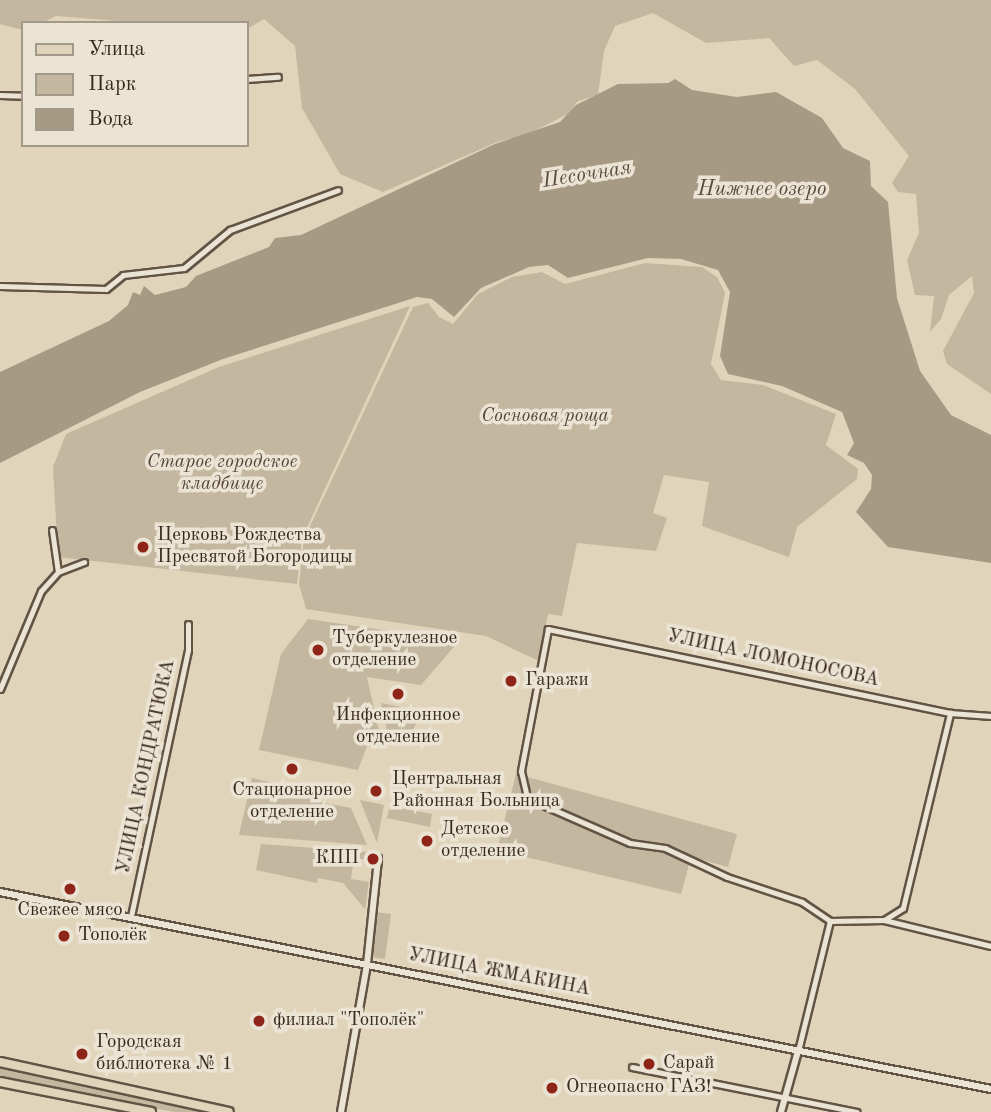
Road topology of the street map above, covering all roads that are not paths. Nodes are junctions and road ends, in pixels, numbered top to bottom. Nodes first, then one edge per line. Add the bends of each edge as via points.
1 (278, 77) dead end
2 (248, 79) edge
3 (0, 95) edge
4 (21, 96) edge
5 (338, 190) dead end
6 (0, 286) edge
7 (52, 530) dead end
8 (84, 562) dead end
9 (58, 572) junction
10 (188, 624) dead end
11 (0, 689) edge
12 (950, 713) junction
13 (991, 716) edge
14 (378, 859) dead end
15 (0, 892) edge
16 (131, 916) junction
17 (884, 920) junction
18 (830, 921) junction
19 (991, 946) edge
20 (368, 964) junction
21 (799, 1051) junction
22 (0, 1062) edge
23 (632, 1068) dead end
24 (0, 1082) edge
25 (991, 1089) edge
26 (789, 1097) junction
27 (224, 1111) edge
28 (151, 1112) edge
29 (341, 1112) edge
30 (781, 1112) edge
31 (857, 1112) edge

1 - 2 street
3 - 4 street
5 - 6 street via 230,230 184,268 122,275 106,289
7 - 9 street
8 - 9 street
9 - 11 street via 41,591
10 - 16 street, УЛИЦА КОНДРАТЮКА via 188,650
12 - 13 street, УЛИЦА ЛОМОНОСОВА
12 - 17 street via 903,908
12 - 18 street, УЛИЦА ЛОМОНОСОВА via 548,629 521,771 527,798 630,844 665,848 727,877 802,902
14 - 20 street
15 - 16 street, УЛИЦА ЖМАКИНА
16 - 20 street, УЛИЦА ЖМАКИНА
17 - 18 street
17 - 19 street
18 - 21 street
20 - 21 street, УЛИЦА ЖМАКИНА
20 - 29 street
21 - 25 street, УЛИЦА ЖМАКИНА
21 - 26 street
22 - 27 main road
23 - 26 street
24 - 28 main road
26 - 30 street
26 - 31 street

